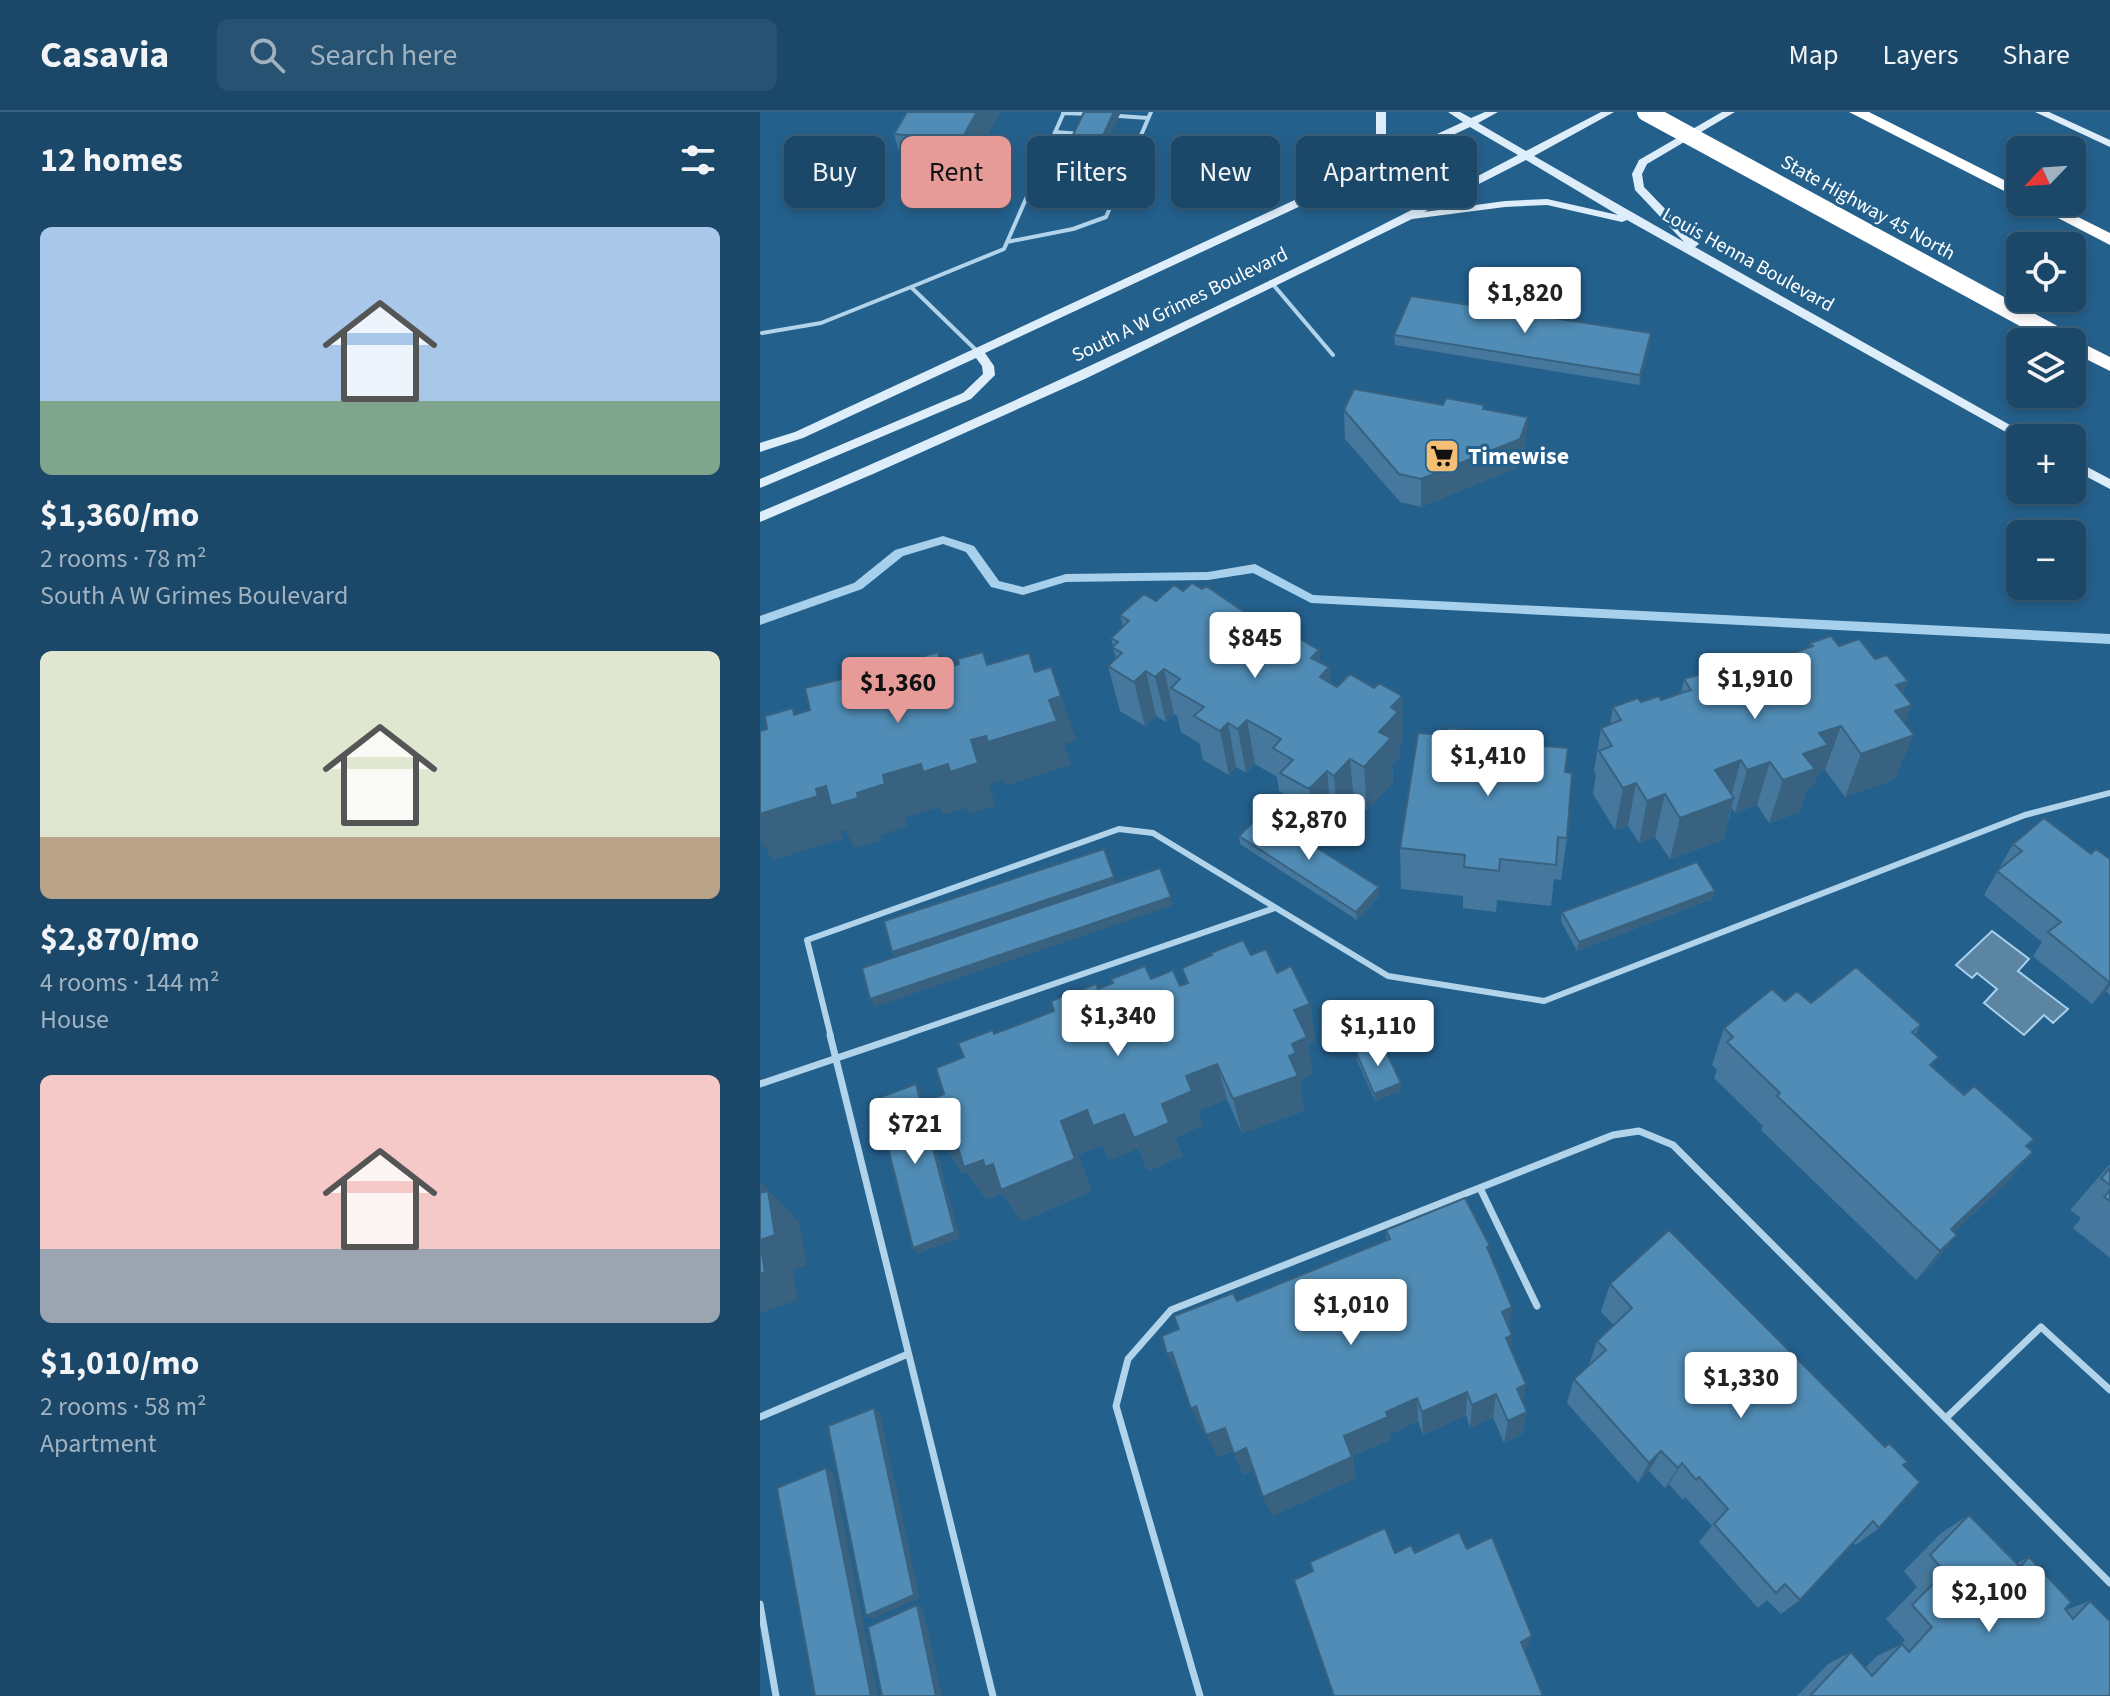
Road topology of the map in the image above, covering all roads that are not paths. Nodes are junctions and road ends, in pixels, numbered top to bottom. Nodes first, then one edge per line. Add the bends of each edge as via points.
1 (1064, 112) edge
2 (1151, 112) edge
3 (1381, 112) edge
4 (1453, 112) edge
5 (1493, 112) edge
6 (1609, 112) edge
7 (1646, 112) edge
8 (1730, 112) edge
9 (1857, 112) edge
10 (2040, 112) edge
11 (1090, 114) edge
12 (1119, 116) dead end
13 (1148, 118) junction
14 (1470, 123) junction
15 (1055, 132) junction
16 (1081, 134) edge
17 (1053, 136) edge
18 (1140, 136) edge
19 (1381, 136) edge
20 (1443, 136) edge
21 (2106, 141) edge
22 (1526, 156) junction
23 (2006, 187) edge
24 (1027, 196) edge
25 (1296, 205) edge
26 (1110, 208) edge
27 (2063, 216) edge
28 (1399, 220) junction
29 (1640, 223) junction
30 (2110, 240) edge
31 (1007, 242) junction
32 (1709, 259) junction
33 (1271, 282) junction
34 (911, 287) junction
35 (2042, 328) edge
36 (762, 333) dead end
37 (978, 352) junction
38 (2086, 352) edge
39 (1333, 355) dead end
40 (2110, 365) edge
41 (2006, 426) edge
42 (760, 448) edge
43 (2086, 471) edge
44 (760, 484) edge
45 (2110, 485) edge
46 (760, 517) edge
47 (2110, 793) edge
48 (1276, 908) junction
49 (835, 1057) junction
50 (760, 1084) edge
51 (1480, 1188) junction
52 (1537, 1306) dead end
53 (908, 1354) junction
54 (2110, 1390) edge
55 (760, 1417) edge
56 (1946, 1418) junction
57 (2110, 1583) edge
58 (760, 1604) edge
59 (776, 1696) edge
60 (993, 1696) edge
61 (1200, 1696) edge

1 - 11 lane
1 - 15 lane
2 - 13 lane
3 - 19 main road
4 - 14 main road, Louis Henna Boulevard
5 - 14 main road, South A W Grimes Boulevard
6 - 22 main road, South A W Grimes Boulevard
7 - 35 highway, State Highway 45 North, bridge
8 - 32 main road via 1643,162 1637,174 1639,188
9 - 23 highway
10 - 21 main road
12 - 13 lane
13 - 18 lane
14 - 20 main road, South A W Grimes Boulevard
14 - 22 main road, Louis Henna Boulevard
15 - 16 lane
15 - 17 lane
22 - 28 main road, South A W Grimes Boulevard
22 - 29 main road, Louis Henna Boulevard
24 - 31 lane
25 - 37 main road, South A W Grimes Boulevard
26 - 31 lane via 1106,217 1073,229
27 - 30 highway
28 - 29 main road via 1547,202
28 - 33 main road, South A W Grimes Boulevard
29 - 32 main road, Louis Henna Boulevard
31 - 34 lane via 1004,249
32 - 41 main road, Louis Henna Boulevard
33 - 39 lane
33 - 46 main road, South A W Grimes Boulevard via 1039,396
34 - 36 lane via 821,323
34 - 37 lane
37 - 42 main road, South A W Grimes Boulevard
37 - 44 main road via 989,375 967,396
38 - 40 highway, State Highway 45 North
43 - 45 main road
47 - 48 lane via 2025,815 1544,1001 1388,976
48 - 49 lane
48 - 49 lane via 1153,833 1119,829 807,940
49 - 50 lane
49 - 53 lane
51 - 52 lane
51 - 56 lane via 1613,1135 1639,1131 1673,1145
51 - 61 lane via 1171,1310 1128,1359 1116,1406
53 - 55 lane
53 - 60 lane
54 - 56 lane via 2041,1327
56 - 57 lane
58 - 59 lane

